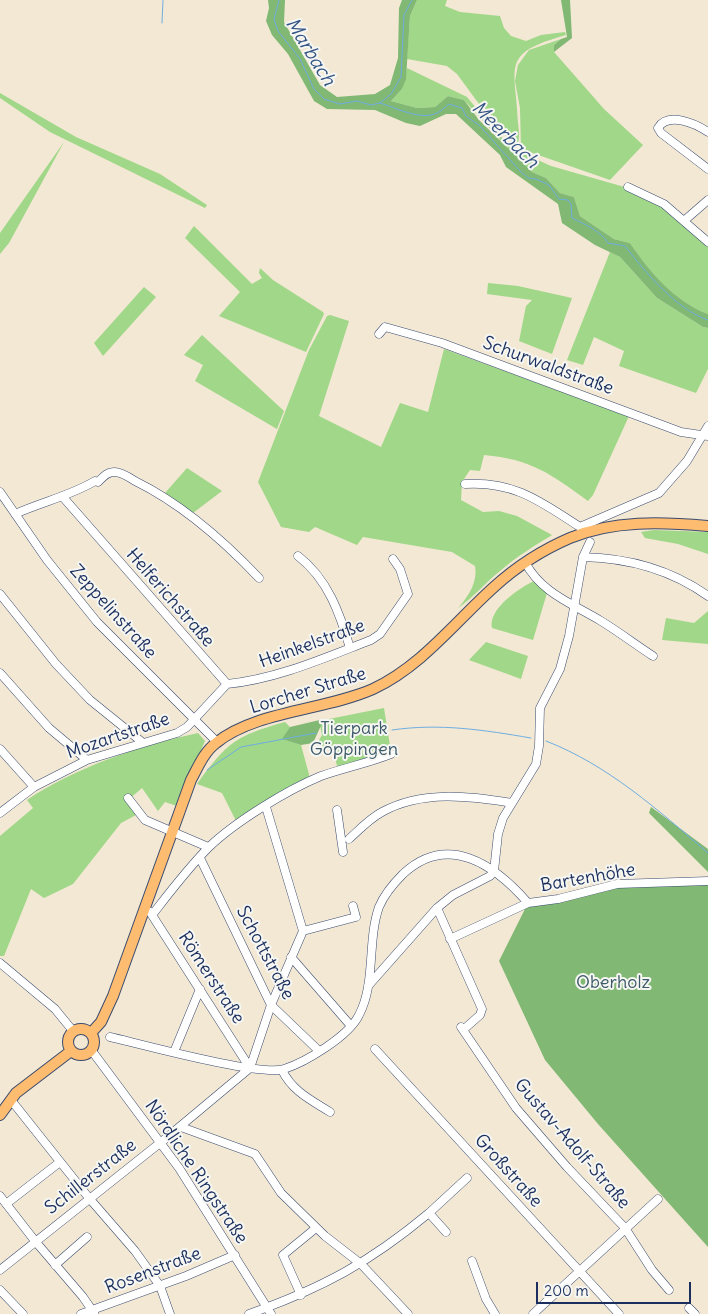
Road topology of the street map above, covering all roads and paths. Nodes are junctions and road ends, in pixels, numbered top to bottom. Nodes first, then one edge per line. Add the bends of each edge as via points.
1 (708, 132) edge
2 (708, 169) edge
3 (628, 187) dead end
4 (708, 200) edge
5 (685, 220) junction
6 (708, 242) edge
7 (379, 334) dead end
8 (708, 426) edge
9 (705, 435) edge
10 (465, 484) dead end
11 (0, 492) edge
12 (62, 496) junction
13 (15, 514) junction
14 (708, 526) edge
15 (590, 542) dead end
16 (298, 556) dead end
17 (583, 558) junction
18 (393, 559) dead end
19 (525, 562) junction
20 (259, 578) dead end
21 (0, 594) edge
22 (708, 596) edge
23 (575, 606) junction
24 (350, 648) junction
25 (653, 656) dead end
26 (0, 673) edge
27 (227, 684) junction
28 (195, 718) junction
29 (142, 742) junction
30 (217, 742) junction
31 (0, 748) edge
32 (391, 754) dead end
33 (87, 760) junction
34 (34, 787) junction
35 (128, 798) dead end
36 (512, 803) junction
37 (266, 807) junction
38 (338, 810) dead end
39 (0, 813) edge
40 (172, 833) junction
41 (349, 839) dead end
42 (208, 848) junction
43 (343, 852) dead end
44 (200, 858) junction
45 (494, 871) junction
46 (708, 881) edge
47 (530, 903) junction
48 (146, 906) junction
49 (353, 906) dead end
50 (437, 908) junction
51 (152, 915) junction
52 (303, 932) junction
53 (450, 939) junction
54 (291, 957) junction
55 (0, 963) edge
56 (368, 986) junction
57 (200, 989) junction
58 (271, 1006) junction
59 (351, 1026) junction
60 (73, 1031) junction
61 (91, 1033) junction
62 (110, 1037) dead end
63 (375, 1049) dead end
64 (71, 1051) junction
65 (92, 1051) junction
66 (319, 1051) junction
67 (174, 1052) junction
68 (250, 1068) junction
69 (282, 1070) junction
70 (11, 1100) junction
71 (330, 1112) dead end
72 (0, 1114) edge
73 (180, 1127) junction
74 (161, 1142) junction
75 (60, 1162) junction
76 (467, 1178) dead end
77 (0, 1196) edge
78 (89, 1198) junction
79 (658, 1199) dead end
80 (6, 1204) junction
81 (429, 1213) junction
82 (316, 1228) junction
83 (625, 1228) junction
84 (446, 1232) dead end
85 (87, 1237) dead end
86 (35, 1241) junction
87 (235, 1255) junction
88 (472, 1261) dead end
89 (361, 1264) junction
90 (55, 1265) junction
91 (0, 1270) edge
92 (580, 1272) junction
93 (160, 1286) junction
94 (0, 1290) edge
95 (669, 1290) dead end
96 (301, 1295) junction
97 (689, 1308) dead end
98 (269, 1311) edge
99 (93, 1312) edge
100 (23, 1314) edge
101 (82, 1314) edge
102 (170, 1314) edge
103 (249, 1314) edge
104 (408, 1314) edge
105 (495, 1314) edge
106 (533, 1314) edge
107 (619, 1314) edge
108 (695, 1314) edge

1 - 2 street via 694,123 668,120 660,123 658,130
3 - 5 street via 664,204
4 - 5 street
5 - 6 street
7 - 9 street, Schurwaldstraße via 385,327 431,339 681,432
8 - 9 street
9 - 10 street via 659,493 580,527 516,489 494,484
11 - 13 street, Zeppelinstraße
12 - 13 street
12 - 20 street via 114,472 154,490 184,510
12 - 27 street, Helferichstraße
13 - 28 street, Zeppelinstraße via 65,584 97,622
14 - 19 main road, Lorcher Straße via 665,522 594,531 570,538
15 - 17 street
16 - 24 street via 312,568 328,591
17 - 22 street via 627,561 654,567
17 - 23 street
18 - 24 street, Heinkelstraße via 408,594 380,634
19 - 23 street via 534,578
19 - 30 main road, Lorcher Straße via 492,589 436,644 390,680 342,701 258,722
21 - 29 street via 56,664 89,699
23 - 25 street
23 - 36 street via 560,669 540,708 540,746 536,764
24 - 27 street, Heinkelstraße via 286,672 246,683
26 - 33 street via 49,728
27 - 28 street
28 - 29 street, Mozartstraße via 177,733
28 - 30 street, Zeppelinstraße
29 - 33 street, Mozartstraße
30 - 40 main road, Lorcher Straße via 201,760 191,780
31 - 34 street
32 - 37 street via 323,776
33 - 34 street, Mozartstraße
34 - 39 street, Mozartstraße
35 - 40 street via 145,820
36 - 41 street via 474,797 420,799 383,812
36 - 45 street via 498,834
37 - 42 street
37 - 52 street
38 - 43 street
40 - 42 street
40 - 48 main road, Lorcher Straße
42 - 44 street
44 - 51 street
44 - 58 street, Schottstraße
45 - 47 street
45 - 50 street
45 - 56 street via 468,857 448,852 412,866 387,893 379,908
46 - 47 street, Bartenhöhe via 617,884
47 - 53 street, Bartenhöhe
48 - 51 street, Römerstraße
48 - 61 main road, Lorcher Straße via 106,1012
49 - 52 street via 356,917
50 - 53 street, Gustav-Adolf-Straße
50 - 56 street
51 - 57 street, Römerstraße
52 - 54 street
53 - 83 street, Gustav-Adolf-Straße via 482,1009 480,1016 462,1028 516,1108
54 - 58 street
54 - 59 street
55 - 60 street via 55,1009
56 - 59 street via 360,1015
57 - 67 street
57 - 68 street, Römerstraße
58 - 66 street, Schottstraße
58 - 68 street
59 - 66 street
60 - 61 main road via 80,1028
60 - 64 main road via 68,1043
61 - 65 main road via 95,1044
62 - 67 street
63 - 92 street, Großstraße
64 - 65 main road via 84,1055
64 - 70 main road
65 - 74 street, Nördliche Ringstraße
66 - 69 street
67 - 68 street
68 - 69 street
68 - 73 street, Schillerstraße
69 - 71 street via 287,1082
70 - 72 main road
70 - 75 street
73 - 74 street, Schillerstraße
73 - 82 street via 255,1154 278,1190
74 - 78 street, Schillerstraße
74 - 87 street, Nördliche Ringstraße
75 - 78 street
75 - 80 street
76 - 81 street
77 - 80 street
78 - 86 street, Schillerstraße
78 - 93 street via 135,1251
79 - 83 street
80 - 86 street
81 - 84 street
81 - 89 street
82 - 89 street
82 - 96 street via 283,1255
83 - 92 street
83 - 95 street, Gustav-Adolf-Straße
85 - 90 street
86 - 90 street
86 - 91 street, Schillerstraße
87 - 93 street, Rosenstraße
87 - 98 street, Nördliche Ringstraße
88 - 105 street
89 - 96 street
89 - 104 street
90 - 99 street
92 - 106 street
92 - 107 street, Großstraße
93 - 99 street, Rosenstraße
93 - 102 street
94 - 100 street
96 - 98 street
97 - 108 street
98 - 103 street
99 - 101 street, Rosenstraße

